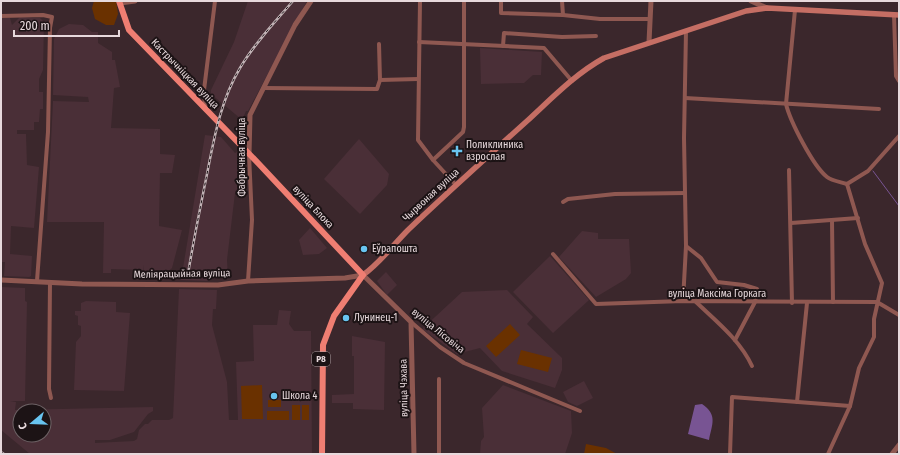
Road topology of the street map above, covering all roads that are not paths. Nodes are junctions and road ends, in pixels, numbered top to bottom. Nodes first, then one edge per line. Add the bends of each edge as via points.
1 (135, 1) edge
2 (215, 1) edge
3 (311, 1) edge
4 (420, 1) edge
5 (464, 1) edge
6 (501, 1) edge
7 (562, 1) edge
8 (651, 1) edge
9 (750, 1) edge
10 (120, 2) edge
11 (767, 8) junction
12 (795, 10) junction
13 (746, 11) junction
14 (563, 15) junction
15 (897, 15) edge
16 (1, 16) edge
17 (649, 19) junction
18 (686, 31) junction
19 (596, 36) dead end
20 (419, 42) junction
21 (649, 42) junction
22 (380, 44) dead end
23 (462, 44) junction
24 (503, 46) junction
25 (418, 79) junction
26 (380, 80) junction
27 (572, 81) junction
28 (899, 81) edge
29 (264, 88) junction
30 (685, 98) junction
31 (786, 104) junction
32 (205, 109) junction
33 (878, 110) dead end
34 (899, 136) edge
35 (249, 154) junction
36 (432, 160) junction
37 (789, 170) dead end
38 (847, 184) junction
39 (456, 185) junction
40 (685, 193) junction
41 (563, 202) dead end
42 (858, 218) junction
43 (832, 220) junction
44 (791, 223) junction
45 (686, 246) junction
46 (553, 254) dead end
47 (363, 275) junction
48 (1, 280) edge
49 (248, 280) junction
50 (37, 281) junction
51 (50, 282) junction
52 (683, 301) junction
53 (696, 302) junction
54 (755, 302) junction
55 (807, 302) junction
56 (833, 302) junction
57 (877, 302) junction
58 (792, 303) junction
59 (899, 315) edge
60 (412, 322) junction
61 (735, 340) junction
62 (752, 366) dead end
63 (439, 379) dead end
64 (51, 398) dead end
65 (797, 402) junction
66 (850, 406) junction
67 (580, 411) dead end
68 (899, 445) edge
69 (322, 454) edge
70 (414, 454) edge
71 (439, 454) edge
72 (730, 454) edge
73 (828, 454) edge
74 (892, 454) edge

1 - 10 street
2 - 32 street via 204,90
3 - 29 street, Фабрычная вуліца via 295,25
4 - 20 street
5 - 23 street
6 - 14 street via 501,13
7 - 14 street
8 - 17 street
9 - 11 street, Чырвоная вуліца
9 - 13 street
10 - 32 main road, Кастрычніцкая вуліца via 128,30
11 - 12 main road, Чырвоная вуліца
11 - 13 main road, Чырвоная вуліца
12 - 15 main road, Чырвоная вуліца
12 - 31 street
13 - 18 main road, Чырвоная вуліца
14 - 17 street via 600,19
15 - 28 street via 896,76
16 - 50 street via 52,17
17 - 21 street
18 - 21 main road, Чырвоная вуліца
18 - 30 street
19 - 24 street via 562,37 504,33
20 - 23 street
20 - 25 street
21 - 27 main road, Чырвоная вуліца via 604,58 588,67
22 - 26 street
23 - 24 street
23 - 36 street via 463,132
24 - 27 street via 544,48
25 - 26 street
25 - 36 street via 418,140
26 - 29 street via 377,89
27 - 39 main road, Чырвоная вуліца
29 - 35 street, Фабрычная вуліца via 250,115
30 - 31 street
30 - 40 street
31 - 33 street
31 - 38 street via 788,115 818,168 828,178
32 - 35 main road, Кастрычніцкая вуліца
34 - 38 street via 868,171
35 - 47 main road, вуліца Блока
35 - 49 street, Фабрычная вуліца via 252,220
36 - 39 street
37 - 44 street
38 - 42 street
39 - 47 main road, Чырвоная вуліца
40 - 41 street via 615,194 568,199
40 - 45 street
42 - 43 street
42 - 57 street via 865,244 882,283
43 - 44 street
43 - 56 street
44 - 58 street
45 - 52 street
45 - 54 street via 701,258 717,282 757,289
46 - 52 street, вуліца Максіма Горкага via 596,304
47 - 49 street, Меліярацыйная вуліца via 345,278
47 - 60 street, вуліца Лісовіча
47 - 69 main road, Чырвоная вуліца / Р8 via 334,316 323,345
48 - 50 street, Меліярацыйная вуліца
49 - 51 street, Меліярацыйная вуліца via 218,285
50 - 51 street, Меліярацыйная вуліца
51 - 64 street
52 - 53 street, вуліца Максіма Горкага
53 - 54 street, вуліца Максіма Горкага
53 - 61 street
54 - 58 street, вуліца Максіма Горкага
54 - 61 street
55 - 56 street, вуліца Максіма Горкага
55 - 58 street, вуліца Максіма Горкага
55 - 65 street
56 - 57 street, вуліца Максіма Горкага
57 - 59 street
57 - 66 street via 874,337 860,368
60 - 67 street, вуліца Лісовіча via 440,347 464,363
60 - 70 street, вуліца Чэхава
61 - 62 street via 748,355
63 - 71 street
65 - 66 street
65 - 72 street via 732,397
66 - 73 street
68 - 74 street

